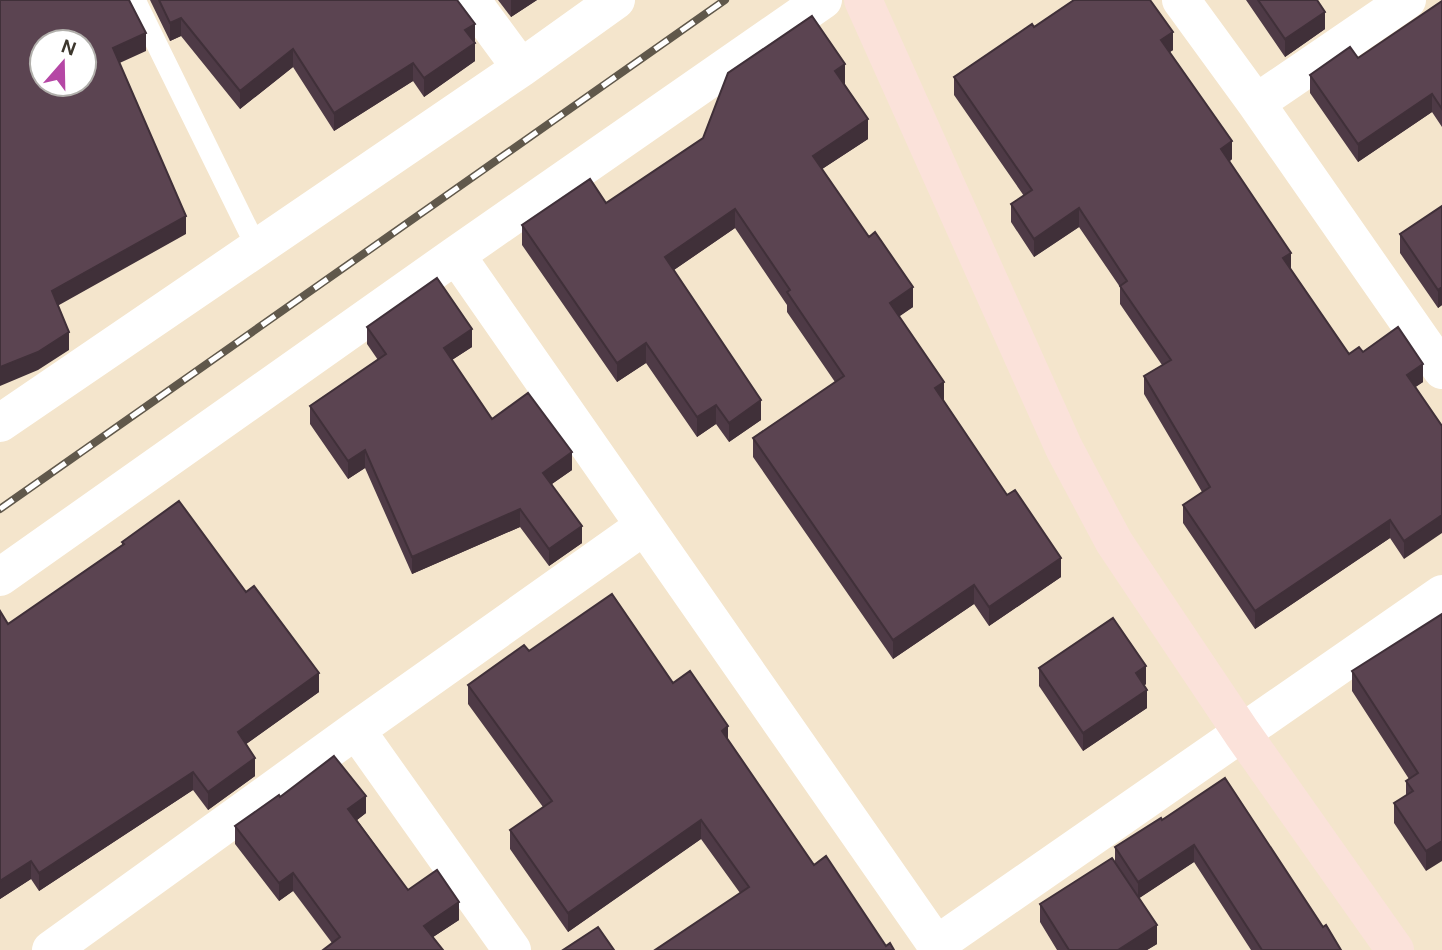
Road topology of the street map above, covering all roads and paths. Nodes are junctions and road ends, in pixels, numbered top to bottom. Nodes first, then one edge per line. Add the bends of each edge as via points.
1 (135, 0) edge
2 (471, 0) edge
3 (616, 0) edge
4 (823, 0) edge
5 (863, 0) edge
6 (1181, 0) edge
7 (1407, 0) edge
8 (521, 68) junction
9 (1256, 103) junction
10 (257, 248) junction
11 (456, 255) junction
12 (1442, 370) edge
13 (0, 423) edge
14 (644, 526) junction
15 (0, 577) edge
16 (1442, 594) edge
17 (356, 730) junction
18 (1242, 733) junction
19 (938, 948) edge
20 (51, 950) edge
21 (512, 950) edge
22 (1395, 950) edge

1 - 10 lane
2 - 8 street
3 - 8 street
4 - 11 street
5 - 18 street via 1065,448 1114,542
6 - 9 street
7 - 9 street
8 - 10 street
9 - 12 street
10 - 13 street
11 - 14 street
11 - 15 street
14 - 17 street
14 - 19 street
16 - 18 street
17 - 20 street
17 - 21 street
18 - 19 street
18 - 22 street

